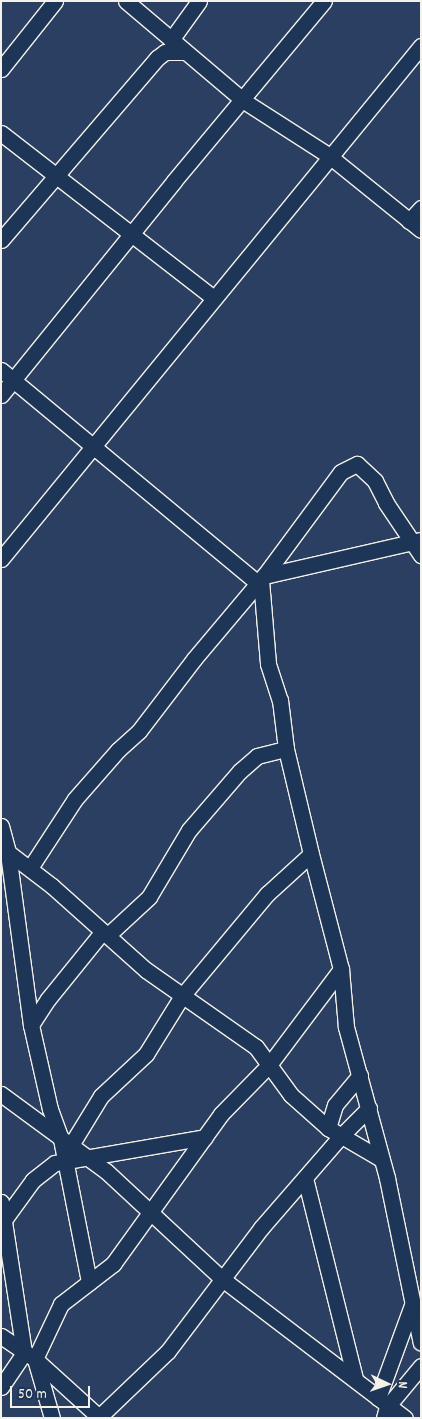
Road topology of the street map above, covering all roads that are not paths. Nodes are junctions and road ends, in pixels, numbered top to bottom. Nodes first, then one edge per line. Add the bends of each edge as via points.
1 (55, 1) edge
2 (126, 1) edge
3 (199, 1) edge
4 (324, 1) edge
5 (157, 28) junction
6 (171, 40) junction
7 (421, 46) edge
8 (185, 52) junction
9 (157, 58) junction
10 (1, 69) edge
11 (244, 100) junction
12 (1, 133) edge
13 (328, 155) junction
14 (56, 177) junction
15 (421, 208) edge
16 (415, 226) edge
17 (131, 236) junction
18 (1, 240) edge
19 (214, 298) junction
20 (1, 370) edge
21 (13, 380) junction
22 (1, 395) edge
23 (94, 447) junction
24 (416, 541) edge
25 (421, 555) edge
26 (1, 559) edge
27 (261, 580) junction
28 (286, 749) junction
29 (1, 826) edge
30 (5, 850) edge
31 (310, 854) junction
32 (30, 868) junction
33 (105, 933) junction
34 (341, 968) junction
35 (182, 996) junction
36 (31, 1025) junction
37 (269, 1065) junction
38 (360, 1075) junction
39 (1, 1094) edge
40 (369, 1108) junction
41 (334, 1132) junction
42 (205, 1137) junction
43 (66, 1142) junction
44 (90, 1159) junction
45 (381, 1159) junction
46 (65, 1160) junction
47 (305, 1178) junction
48 (1, 1202) edge
49 (152, 1213) junction
50 (2, 1222) edge
51 (221, 1278) junction
52 (89, 1282) junction
53 (412, 1305) junction
54 (1, 1336) edge
55 (421, 1343) edge
56 (29, 1356) junction
57 (421, 1366) edge
58 (355, 1378) junction
59 (1, 1386) edge
60 (383, 1408) edge
61 (100, 1417) edge
62 (52, 1418) edge
63 (405, 1418) edge

1 - 10 street
2 - 5 street
3 - 6 street
4 - 11 street
5 - 6 street
5 - 9 street
6 - 8 street
7 - 13 street
8 - 9 street via 165,52
8 - 11 street
9 - 14 street
11 - 13 street
11 - 17 street
12 - 14 street
13 - 16 street
13 - 19 street
14 - 17 street
14 - 18 street
15 - 16 street
17 - 19 street
17 - 21 street
19 - 23 street
20 - 21 street
21 - 22 street
21 - 23 street
23 - 26 street
23 - 27 street
24 - 25 street
24 - 27 street
24 - 27 street via 375,481 357,464 341,472
27 - 28 street via 266,655 280,700
27 - 32 street via 139,731 75,800
28 - 31 street
28 - 33 street via 257,756 240,771 189,830 149,897
29 - 30 street
30 - 32 street
30 - 36 street
31 - 34 street
31 - 35 street via 267,894
32 - 33 street
33 - 35 street via 146,970
33 - 36 street via 38,1012
34 - 37 street
34 - 38 street via 346,1027
35 - 37 street via 256,1047
35 - 43 street via 146,1054 101,1096
36 - 43 street via 50,1109
37 - 41 street via 291,1094
37 - 42 street via 233,1101
38 - 40 street
38 - 41 street via 335,1105
39 - 43 street
40 - 41 street
40 - 45 street
41 - 45 street
41 - 47 street
42 - 44 street
42 - 49 street
43 - 44 street
43 - 46 street
44 - 46 street
44 - 49 street
45 - 53 street
46 - 50 street via 55,1163 33,1180
46 - 52 street
47 - 51 street
47 - 58 street
48 - 50 street
49 - 51 street
49 - 52 street via 114,1264
50 - 56 street
51 - 58 street
51 - 61 street via 168,1352
52 - 56 street via 60,1304
53 - 55 street
53 - 60 street
54 - 56 street
56 - 59 street
56 - 61 street
56 - 62 street
57 - 60 street
58 - 60 street
60 - 63 street

